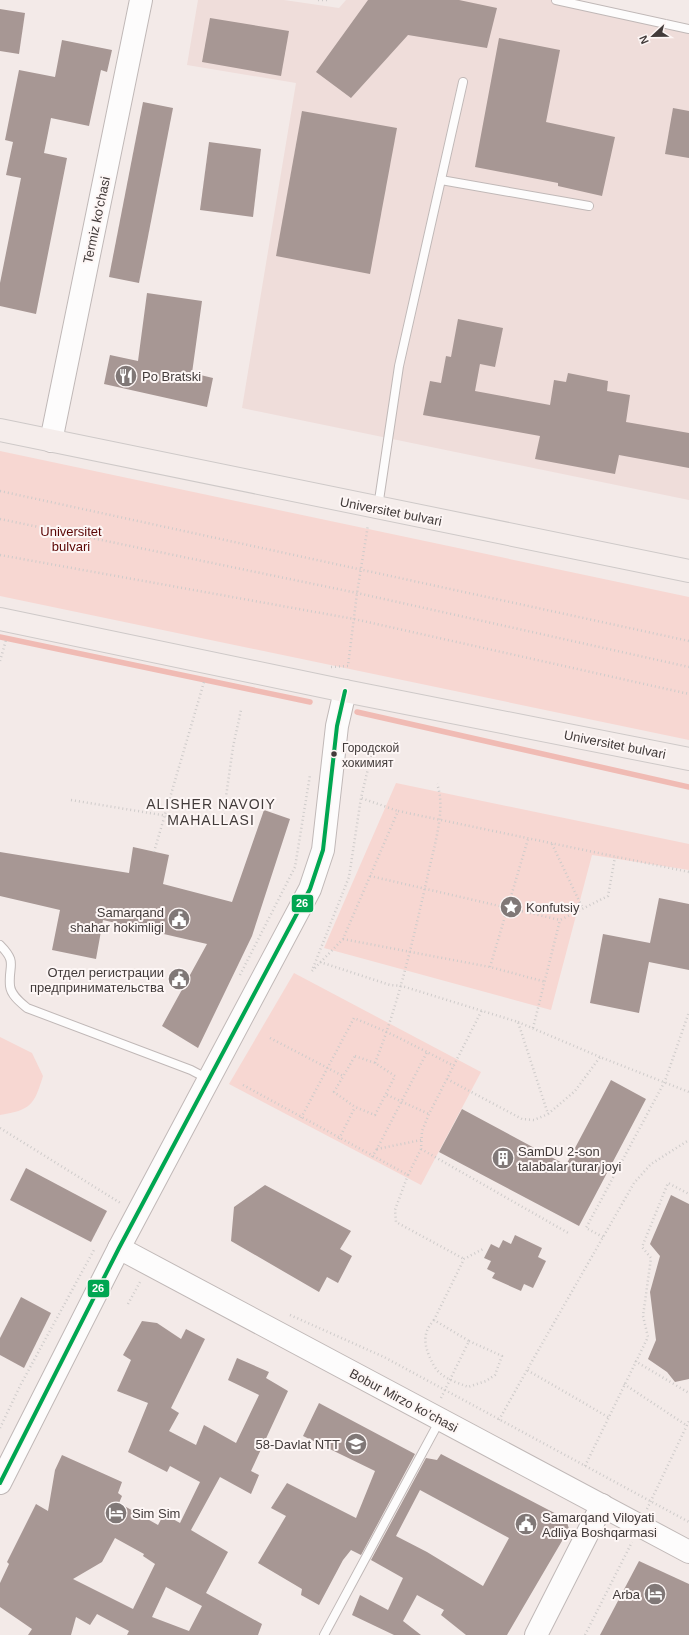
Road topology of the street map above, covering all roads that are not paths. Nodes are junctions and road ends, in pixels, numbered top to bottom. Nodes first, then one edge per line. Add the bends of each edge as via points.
1 (141, 0) edge
2 (556, 0) edge
3 (689, 29) edge
4 (463, 82) dead end
5 (441, 180) junction
6 (589, 206) dead end
7 (0, 430) edge
8 (51, 441) junction
9 (373, 514) junction
10 (689, 571) edge
11 (0, 619) edge
12 (344, 690) junction
13 (689, 759) edge
14 (0, 946) edge
15 (209, 1079) junction
16 (119, 1248) junction
17 (436, 1417) junction
18 (0, 1483) edge
19 (602, 1505) junction
20 (689, 1552) edge
21 (324, 1635) edge
22 (536, 1635) edge

1 - 8 main road, Termiz ko'chasi
2 - 3 lane
4 - 5 lane
5 - 6 lane
5 - 9 lane via 399,366
7 - 8 main road, Universitet bulvari
8 - 9 main road, Universitet bulvari via 255,485
9 - 10 main road, Universitet bulvari
11 - 12 main road, Universitet bulvari
12 - 13 main road, Universitet bulvari
12 - 15 main road via 337,726 336,753 323,850 310,889
14 - 15 lane via 8,954 12,965 10,986 16,998 27,1008
15 - 16 main road via 124,1207
16 - 17 main road, Bobur Mirzo ko'chasi
16 - 18 main road
17 - 19 main road, Bobur Mirzo ko'chasi
17 - 21 lane
19 - 20 main road, Bobur Mirzo ko'chasi
19 - 22 main road

